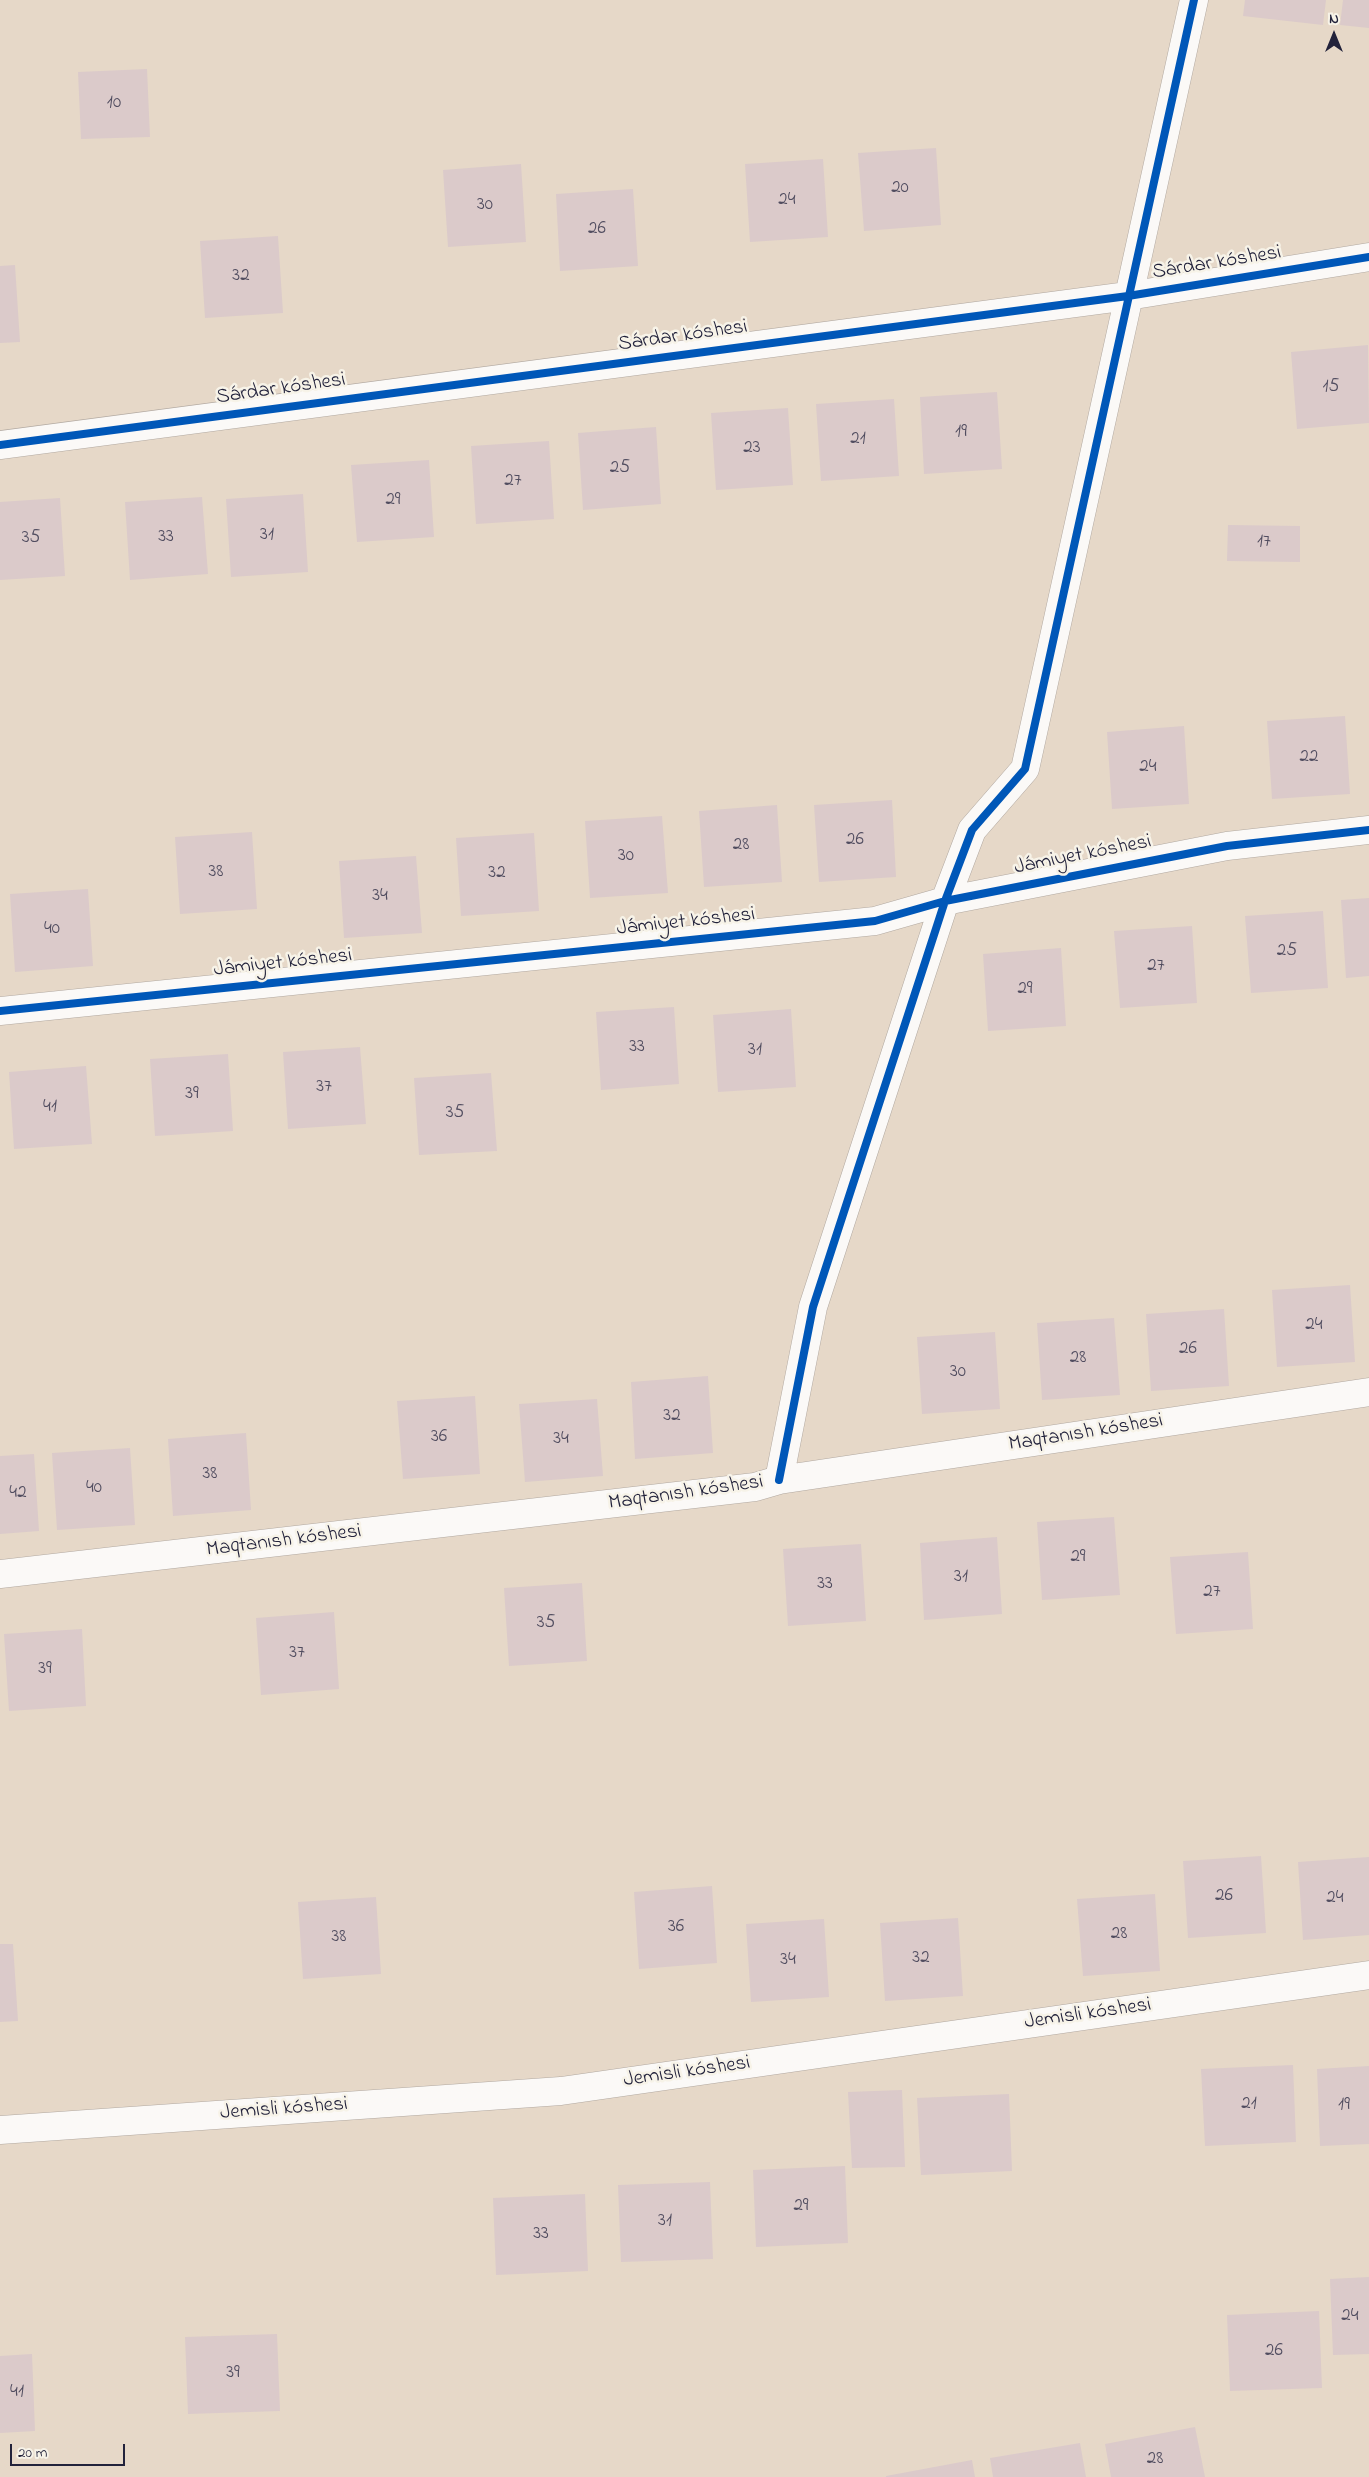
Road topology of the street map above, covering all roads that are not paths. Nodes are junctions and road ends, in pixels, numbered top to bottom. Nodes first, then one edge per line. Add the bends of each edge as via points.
1 (1194, 0) edge
2 (1369, 257) edge
3 (1128, 296) junction
4 (0, 445) edge
5 (1369, 830) edge
6 (945, 901) junction
7 (0, 1011) edge
8 (1369, 1392) edge
9 (779, 1480) junction
10 (0, 1574) edge
11 (1369, 1975) edge
12 (0, 2130) edge

1 - 3 street
2 - 3 street, Sárdar kóshesi
3 - 4 street, Sárdar kóshesi
3 - 6 street via 1025,770 972,830
5 - 6 street, Jámiyet kóshesi via 1227,846
6 - 7 street, Jámiyet kóshesi via 875,921
6 - 9 street via 813,1307
8 - 9 street, Maqtanısh kóshesi
9 - 10 street, Maqtanısh kóshesi via 755,1487
11 - 12 street, Jemisli kóshesi via 561,2091

